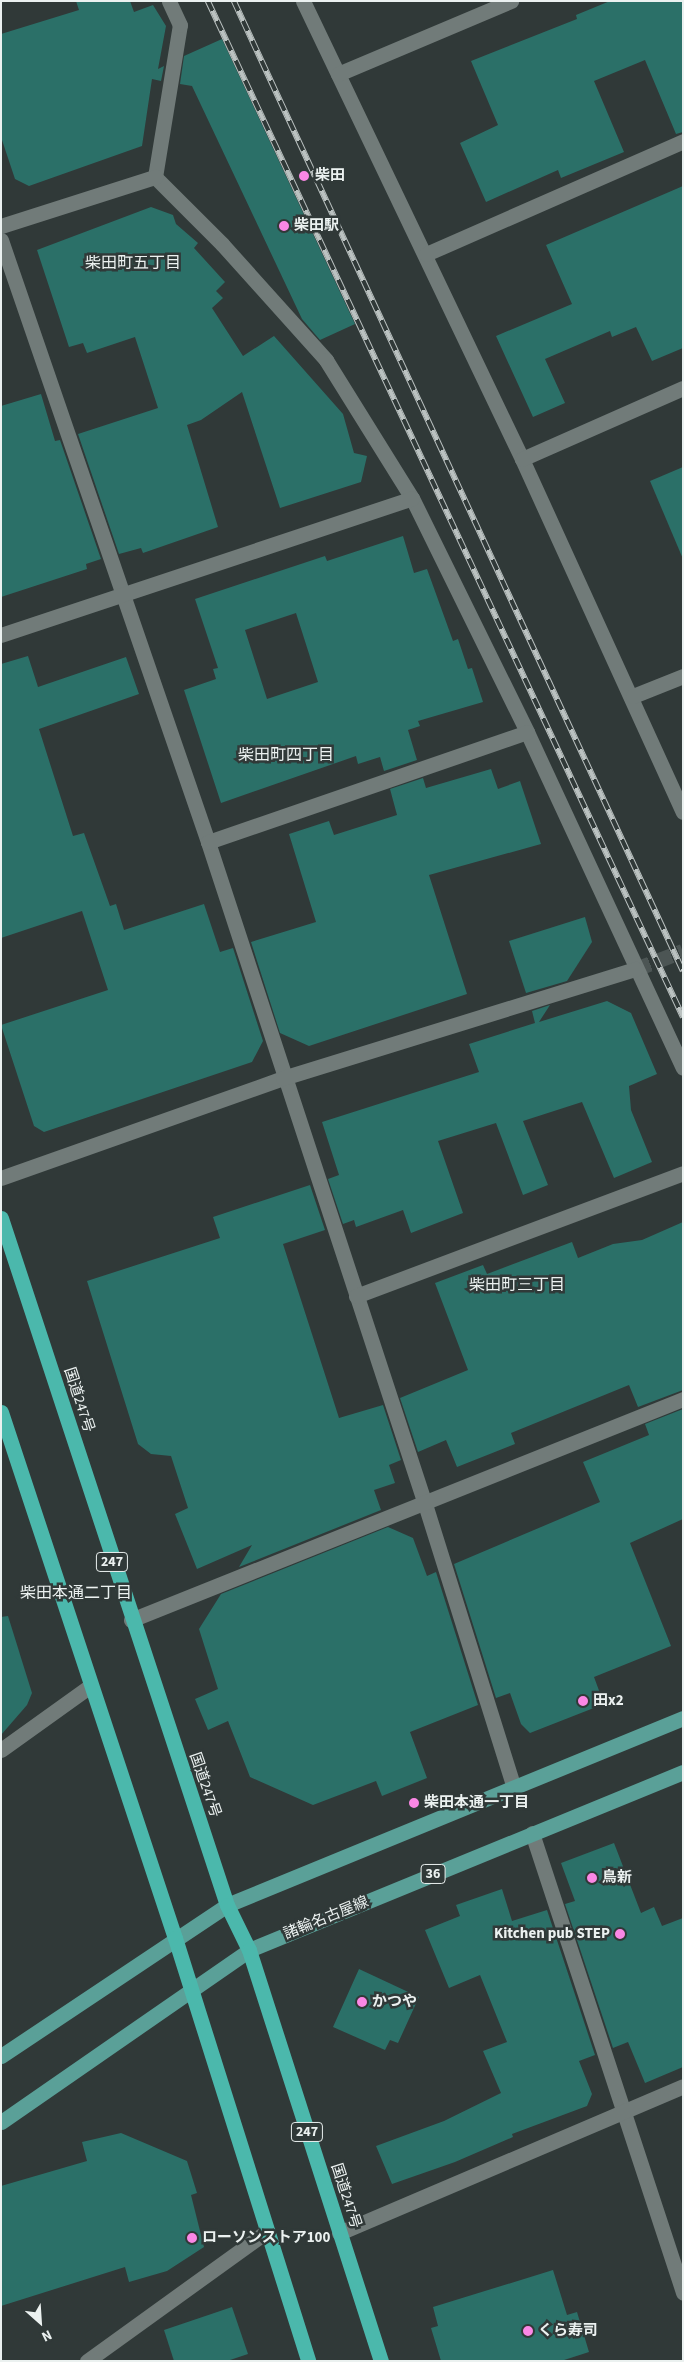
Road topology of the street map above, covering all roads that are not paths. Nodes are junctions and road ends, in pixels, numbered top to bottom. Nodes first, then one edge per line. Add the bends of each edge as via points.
1 (169, 1) edge
2 (303, 1) edge
3 (511, 1) edge
4 (338, 74) junction
5 (683, 141) edge
6 (155, 177) junction
7 (1, 226) edge
8 (1, 240) edge
9 (426, 254) junction
10 (683, 388) edge
11 (522, 459) junction
12 (412, 498) junction
13 (125, 596) junction
14 (1, 635) edge
15 (683, 676) edge
16 (633, 696) junction
17 (528, 732) junction
18 (683, 812) edge
19 (208, 842) junction
20 (636, 969) junction
21 (683, 1068) edge
22 (283, 1078) junction
23 (683, 1173) edge
24 (1, 1178) edge
25 (1, 1218) edge
26 (356, 1296) junction
27 (683, 1399) edge
28 (1, 1412) edge
29 (425, 1504) junction
30 (131, 1620) junction
31 (90, 1686) junction
32 (683, 1718) edge
33 (1, 1750) edge
34 (683, 1772) edge
35 (513, 1785) junction
36 (532, 1833) junction
37 (227, 1905) junction
38 (175, 1938) junction
39 (249, 1950) junction
40 (192, 1992) junction
41 (1, 2056) edge
42 (683, 2086) edge
43 (622, 2111) junction
44 (1, 2122) edge
45 (267, 2231) junction
46 (339, 2233) junction
47 (683, 2293) edge
48 (87, 2361) edge
49 (308, 2361) edge
50 (381, 2361) edge

1 - 6 street via 180,25
2 - 4 street
3 - 4 street
4 - 9 street
5 - 9 street
6 - 7 street
6 - 12 street via 222,244 326,360
8 - 13 street
9 - 11 street
10 - 11 street
11 - 16 street
12 - 13 street
12 - 17 street
13 - 14 street
13 - 19 street
15 - 16 street
16 - 18 street
17 - 19 street
17 - 20 street
19 - 22 street
20 - 21 street
20 - 22 street
22 - 24 street
22 - 26 street
23 - 26 street
25 - 30 highway, 国道247号 / 247
26 - 29 street
27 - 29 street
28 - 31 highway
29 - 30 street
29 - 35 street
30 - 37 highway, 国道247号 / 247
31 - 33 street
31 - 38 highway
32 - 35 main road
34 - 36 main road, 諸輪名古屋線 / 36
35 - 37 main road
36 - 39 main road, 諸輪名古屋線 / 36
36 - 43 street
37 - 38 main road
37 - 39 highway, 国道247号 / 247
38 - 40 highway
38 - 41 main road
39 - 40 main road, 諸輪名古屋線 / 36
39 - 46 highway, 国道247号 / 247
40 - 44 main road, 諸輪名古屋線 / 36
40 - 45 highway
42 - 43 street
43 - 46 street
43 - 47 street
45 - 48 street
45 - 49 highway
46 - 50 highway, 国道247号 / 247

